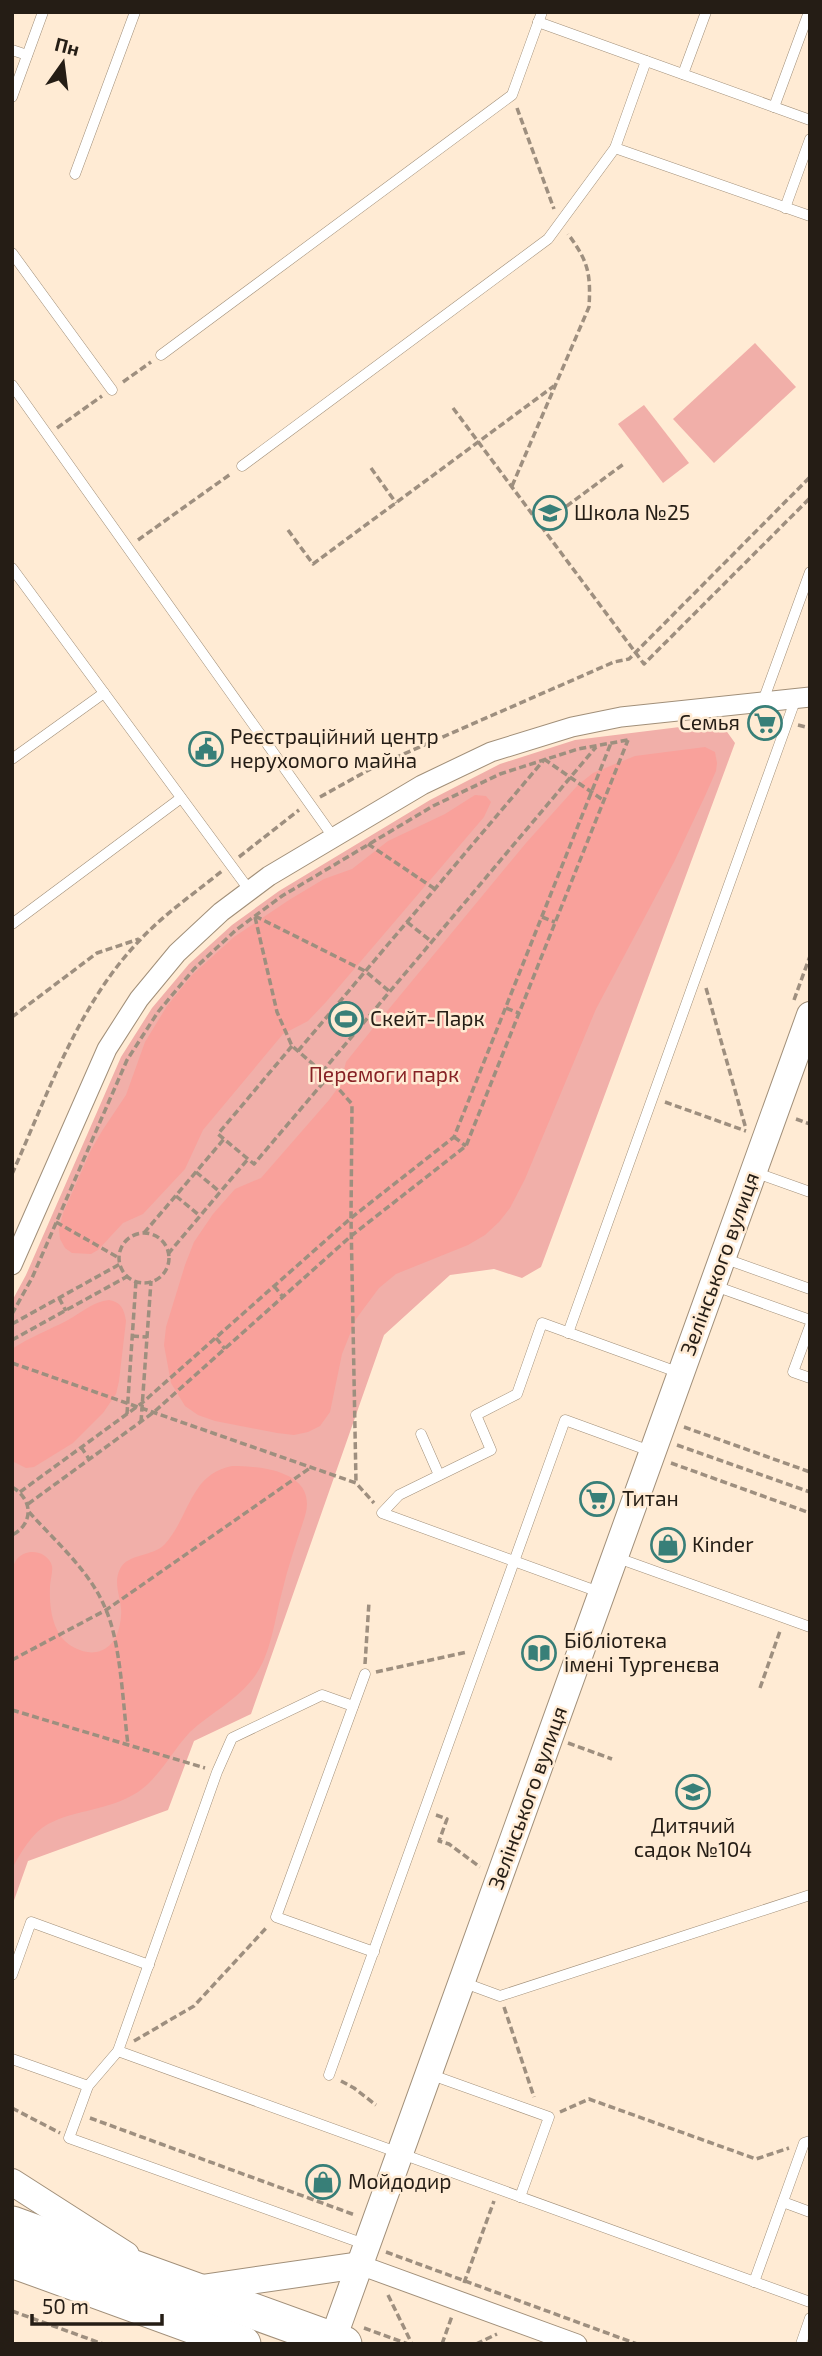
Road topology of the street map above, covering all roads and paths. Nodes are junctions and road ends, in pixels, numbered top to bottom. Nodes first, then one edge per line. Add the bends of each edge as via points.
1 (43, 12) edge
2 (135, 12) edge
3 (706, 12) edge
4 (809, 12) edge
5 (540, 17) edge
6 (12, 50) edge
7 (27, 55) junction
8 (646, 61) junction
9 (683, 74) junction
10 (512, 95) junction
11 (12, 97) edge
12 (774, 107) junction
13 (810, 120) edge
14 (810, 139) edge
15 (615, 148) junction
16 (75, 174) dead end
17 (785, 208) junction
18 (810, 216) edge
19 (560, 223) junction
20 (12, 253) edge
21 (161, 355) dead end
22 (12, 385) edge
23 (555, 385) junction
24 (112, 390) dead end
25 (453, 408) dead end
26 (479, 442) junction
27 (625, 463) dead end
28 (242, 466) joint
29 (371, 468) dead end
30 (810, 477) edge
31 (512, 486) junction
32 (810, 498) edge
33 (396, 503) junction
34 (807, 503) edge
35 (541, 525) junction
36 (288, 530) dead end
37 (128, 548) junction
38 (12, 568) edge
39 (810, 572) edge
40 (636, 653) junction
41 (104, 693) junction
42 (803, 697) edge
43 (764, 701) junction
44 (611, 743) junction
45 (598, 745) junction
46 (12, 759) edge
47 (544, 760) junction
48 (571, 778) junction
49 (329, 791) dead end
50 (592, 792) junction
51 (181, 798) junction
52 (604, 800) junction
53 (334, 838) junction
54 (368, 844) junction
55 (435, 889) junction
56 (250, 891) junction
57 (184, 903) dead end
58 (255, 916) junction
59 (542, 917) junction
60 (407, 922) junction
61 (555, 922) junction
62 (12, 923) edge
63 (141, 939) junction
64 (432, 942) junction
65 (700, 966) junction
66 (365, 971) junction
67 (390, 992) junction
68 (506, 1008) junction
69 (519, 1013) junction
70 (810, 1015) edge
71 (12, 1017) edge
72 (292, 1046) junction
73 (298, 1051) junction
74 (322, 1072) junction
75 (328, 1077) junction
76 (653, 1097) junction
77 (794, 1118) dead end
78 (810, 1124) edge
79 (454, 1137) junction
80 (224, 1139) junction
81 (466, 1146) junction
82 (248, 1160) junction
83 (753, 1171) junction
84 (196, 1172) junction
85 (12, 1174) edge
86 (220, 1192) junction
87 (810, 1192) edge
88 (176, 1196) junction
89 (200, 1216) junction
90 (351, 1218) junction
91 (56, 1222) junction
92 (144, 1233) junction
93 (351, 1236) junction
94 (168, 1254) junction
95 (722, 1257) junction
96 (119, 1258) junction
97 (120, 1264) junction
98 (12, 1265) edge
99 (128, 1276) junction
100 (136, 1281) junction
101 (150, 1281) junction
102 (712, 1285) junction
103 (274, 1286) junction
104 (810, 1289) edge
105 (283, 1297) junction
106 (59, 1298) junction
107 (66, 1311) junction
108 (12, 1314) edge
109 (810, 1320) edge
110 (12, 1324) edge
111 (810, 1326) edge
112 (568, 1333) junction
113 (132, 1336) junction
114 (147, 1337) junction
115 (216, 1338) junction
116 (12, 1340) edge
117 (225, 1349) junction
118 (12, 1363) edge
119 (681, 1373) junction
120 (810, 1378) edge
121 (127, 1403) junction
122 (140, 1406) junction
123 (154, 1412) junction
124 (127, 1414) junction
125 (141, 1422) junction
126 (682, 1426) dead end
127 (421, 1433) dead end
128 (81, 1447) junction
129 (666, 1453) junction
130 (89, 1459) junction
131 (311, 1468) junction
132 (810, 1472) edge
133 (439, 1475) junction
134 (356, 1483) junction
135 (12, 1487) edge
136 (20, 1492) junction
137 (810, 1493) edge
138 (369, 1498) dead end
139 (28, 1504) junction
140 (29, 1512) junction
141 (810, 1513) edge
142 (12, 1535) edge
143 (615, 1557) junction
144 (514, 1561) junction
145 (601, 1593) junction
146 (369, 1602) dead end
147 (106, 1610) junction
148 (785, 1618) junction
149 (810, 1627) edge
150 (483, 1648) junction
151 (12, 1660) edge
152 (365, 1674) junction
153 (760, 1688) dead end
154 (353, 1706) junction
155 (12, 1710) edge
156 (568, 1743) dead end
157 (128, 1745) junction
158 (612, 1759) dead end
159 (217, 1772) junction
160 (447, 1819) dead end
161 (481, 1868) dead end
162 (810, 1895) edge
163 (276, 1917) junction
164 (374, 1952) junction
165 (149, 1965) junction
166 (12, 1975) edge
167 (462, 1982) junction
168 (500, 1996) junction
169 (117, 2051) junction
170 (12, 2059) edge
171 (429, 2074) junction
172 (329, 2076) joint
173 (88, 2087) junction
174 (376, 2105) dead end
175 (12, 2108) edge
176 (78, 2114) junction
177 (544, 2115) junction
178 (69, 2138) junction
179 (807, 2142) edge
180 (400, 2154) junction
181 (12, 2182) edge
182 (498, 2189) junction
183 (520, 2197) junction
184 (783, 2202) junction
185 (810, 2212) edge
186 (356, 2215) dead end
187 (12, 2224) edge
188 (372, 2258) junction
189 (12, 2260) edge
190 (160, 2277) junction
191 (465, 2281) junction
192 (754, 2282) junction
193 (193, 2289) junction
194 (458, 2301) junction
195 (810, 2302) edge
196 (12, 2311) edge
197 (810, 2318) edge
198 (341, 2338) edge
199 (103, 2344) edge
200 (243, 2344) edge
201 (410, 2344) edge
202 (442, 2344) edge
203 (577, 2344) edge
204 (637, 2344) edge
205 (801, 2344) edge

1 - 7 lane
2 - 16 lane
3 - 9 lane
4 - 12 lane
5 - 8 lane
5 - 10 lane
6 - 7 lane
7 - 11 lane
8 - 9 lane
8 - 15 lane
9 - 12 lane
10 - 19 path
10 - 21 lane
12 - 13 lane
14 - 17 lane
15 - 17 lane
15 - 19 lane
17 - 18 lane
19 - 23 path via 582,253 590,279 589,307
19 - 28 lane via 548,239
20 - 24 lane
22 - 37 lane
23 - 26 path
23 - 31 path
25 - 26 path
26 - 31 path
26 - 33 path
27 - 35 path
28 - 37 path
29 - 33 path
30 - 40 path
31 - 35 path
32 - 34 path
33 - 36 path via 313,564
34 - 40 path via 644,664
35 - 40 path
37 - 53 lane
38 - 41 lane
39 - 43 lane
40 - 49 path
41 - 46 lane
41 - 51 lane
42 - 43 street
42 - 65 lane
43 - 53 street via 621,717 491,752 422,785
44 - 45 path
44 - 50 path
44 - 52 path via 628,740
45 - 47 path
45 - 48 path
47 - 48 path
47 - 54 path via 500,774
47 - 55 path
48 - 50 path
48 - 64 path
50 - 52 path
50 - 59 path
51 - 56 lane
51 - 62 lane
52 - 61 path
53 - 56 street
54 - 55 path
54 - 58 path
55 - 60 path
56 - 58 path
56 - 98 street via 177,953 139,999 107,1049
57 - 63 path
58 - 66 path
58 - 72 path via 276,1012
58 - 91 path via 194,969 158,1012 127,1060
59 - 61 path
59 - 68 path
60 - 64 path
60 - 66 path
61 - 69 path
63 - 71 path via 97,953
63 - 85 path via 104,982 76,1031
64 - 67 path
65 - 76 lane
65 - 76 path via 747,1131
66 - 67 path
66 - 73 path
67 - 74 path
68 - 69 path
68 - 79 path
69 - 81 path
70 - 83 street, Зелінського вулиця
72 - 73 path
72 - 80 path via 218,1134
73 - 74 path
74 - 75 path
75 - 82 path via 254,1164
75 - 90 path via 352,1104
76 - 112 lane
77 - 78 path
79 - 81 path
79 - 90 path
80 - 82 path
80 - 84 path
81 - 93 path
82 - 86 path
83 - 87 lane
83 - 95 street, Зелінського вулиця
84 - 86 path
84 - 88 path
86 - 89 path
88 - 89 path
88 - 92 path
89 - 94 path
90 - 93 path
90 - 103 path
91 - 96 path
91 - 108 path
92 - 94 path via 162,1241
92 - 96 path via 124,1242
93 - 105 path
93 - 134 path
94 - 101 path via 164,1271
95 - 102 street, Зелінського вулиця
95 - 104 lane
96 - 97 path
97 - 99 path
97 - 106 path
99 - 100 path
99 - 107 path
100 - 101 path
100 - 113 path
101 - 114 path
102 - 109 lane
102 - 119 street, Зелінського вулиця
103 - 105 path
103 - 115 path
105 - 117 path
106 - 107 path
106 - 110 path
107 - 116 path
111 - 120 lane via 793,1372
112 - 119 lane
112 - 133 lane via 542,1323 517,1394 476,1415 491,1450
113 - 114 path
113 - 121 path
114 - 122 path
115 - 117 path
115 - 122 path
117 - 123 path
118 - 121 path
119 - 129 street, Зелінського вулиця
121 - 122 path
121 - 124 path
122 - 123 path
122 - 124 path
122 - 125 path
123 - 125 path
123 - 131 path
124 - 128 path
125 - 130 path
126 - 132 path
127 - 133 lane
128 - 130 path
128 - 136 path
129 - 137 path
129 - 141 path
129 - 143 street, Зелінського вулиця
129 - 144 lane via 565,1420
130 - 139 path
131 - 134 path
131 - 147 path
133 - 144 lane via 399,1495 382,1513
134 - 138 path
135 - 136 path
136 - 139 path
139 - 140 path
140 - 142 path via 24,1526
140 - 147 path via 87,1577
143 - 145 street, Зелінського вулиця
143 - 148 lane
144 - 145 lane
144 - 150 lane
145 - 167 street, Зелінського вулиця
146 - 152 path
147 - 151 path
147 - 157 path via 115,1643
148 - 149 lane
148 - 153 path
150 - 152 path
150 - 164 lane
152 - 154 lane
154 - 159 lane via 322,1695 232,1738
154 - 163 lane
155 - 157 path
156 - 158 path
157 - 159 path
159 - 165 lane
160 - 161 path via 439,1840
162 - 168 lane
163 - 164 lane
163 - 169 path via 194,2006
164 - 172 lane
165 - 166 lane via 32,1922
165 - 169 lane
167 - 168 lane
167 - 171 street, Зелінського вулиця
168 - 177 path
169 - 173 lane
169 - 180 lane
170 - 173 lane
171 - 177 lane
171 - 180 street, Зелінського вулиця
172 - 174 path
173 - 176 lane
175 - 178 path
176 - 178 lane
176 - 186 path
177 - 179 path via 589,2099 756,2159
177 - 183 lane
178 - 188 lane
179 - 184 lane
180 - 182 lane
180 - 188 street, Зелінського вулиця
181 - 190 street
182 - 183 lane
182 - 191 path
183 - 192 lane
184 - 185 lane
184 - 192 lane
187 - 190 highway
188 - 191 path
188 - 193 street
188 - 194 street
188 - 198 street, Зелінського вулиця
188 - 201 path
189 - 200 highway
190 - 193 highway
191 - 194 path
191 - 204 path
192 - 195 lane
193 - 198 highway
194 - 202 path
194 - 203 street
196 - 199 path
197 - 205 lane
198 - 201 path

